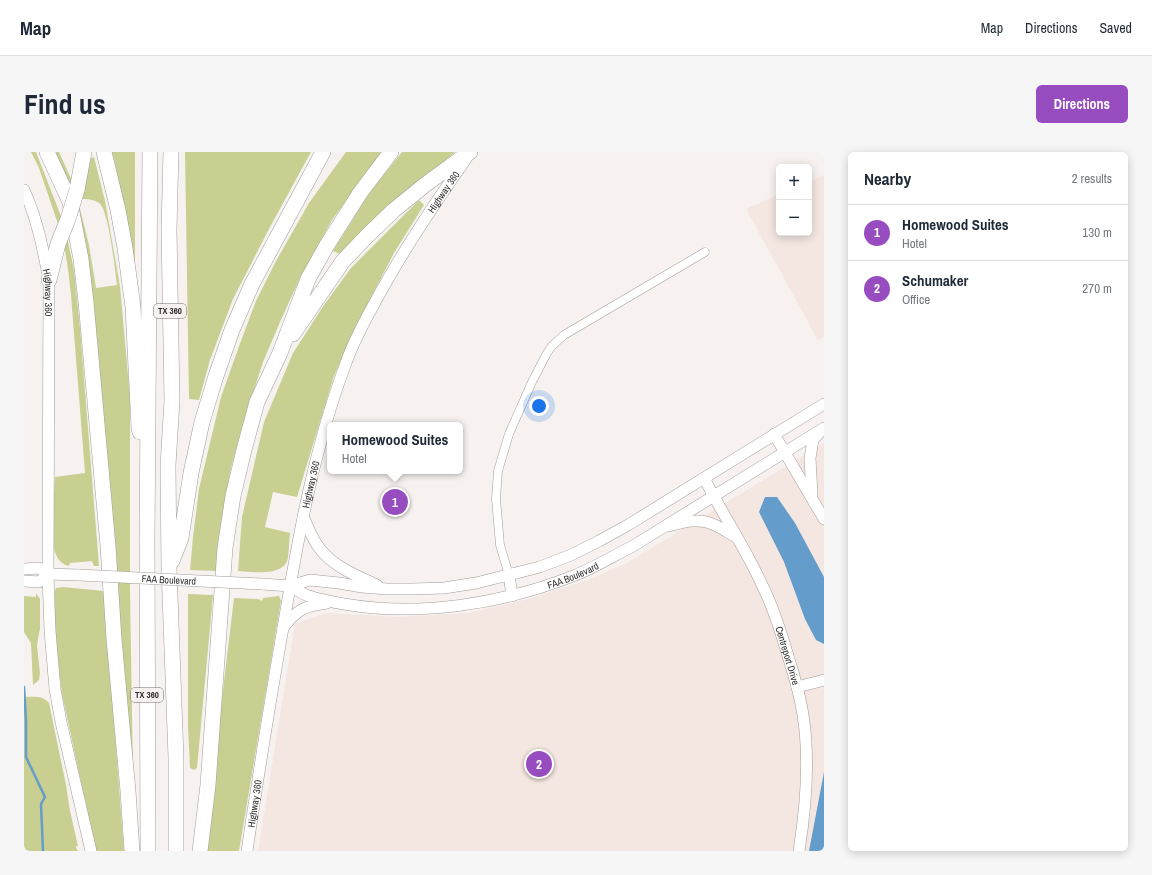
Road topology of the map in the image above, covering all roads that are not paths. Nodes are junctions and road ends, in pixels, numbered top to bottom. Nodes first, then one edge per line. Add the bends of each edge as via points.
1 (47, 152) edge
2 (84, 152) edge
3 (104, 152) edge
4 (150, 152) edge
5 (172, 152) edge
6 (323, 152) edge
7 (334, 152) edge
8 (391, 152) edge
9 (470, 152) edge
10 (24, 190) edge
11 (298, 199) junction
12 (705, 252) dead end
13 (49, 280) junction
14 (280, 353) junction
15 (824, 404) edge
16 (824, 428) edge
17 (774, 434) junction
18 (785, 451) junction
19 (148, 452) junction
20 (704, 478) junction
21 (713, 496) junction
22 (812, 498) junction
23 (303, 516) junction
24 (824, 518) edge
25 (663, 527) junction
26 (738, 539) junction
27 (169, 568) junction
28 (24, 569) edge
29 (48, 574) junction
30 (508, 575) junction
31 (24, 581) edge
32 (290, 586) junction
33 (387, 589) junction
34 (512, 596) junction
35 (332, 602) junction
36 (283, 628) junction
37 (824, 680) edge
38 (797, 687) junction
39 (91, 851) edge
40 (132, 851) edge
41 (148, 851) edge
42 (176, 851) edge
43 (200, 851) edge
44 (247, 851) edge
45 (799, 851) edge

1 - 40 highway via 70,202 81,259 108,546
2 - 13 highway, bridge via 77,190 58,244
3 - 19 highway via 125,248 133,308 139,428
4 - 19 highway, TX 360
5 - 27 highway, TX 360 via 169,228 172,401 168,465
6 - 11 highway
7 - 11 highway
8 - 14 highway via 360,193 327,245 308,280
9 - 14 highway via 394,210 348,255
9 - 23 street, Highway 360 via 382,288 346,361 325,425
10 - 13 street, Highway 360 via 36,221
11 - 27 highway via 252,284 232,330 202,422 181,538
12 - 30 street via 564,335 547,353 508,434 498,471 496,499 500,545
13 - 29 street, Highway 360
14 - 43 highway via 257,402 229,522 208,785
15 - 17 street, FAA Boulevard
16 - 18 street, FAA Boulevard
16 - 22 street via 813,440 810,458
17 - 18 street
17 - 20 street, FAA Boulevard
18 - 21 street, FAA Boulevard
18 - 22 street
19 - 41 highway, TX 360
20 - 21 street, Centreport Drive
20 - 30 street, FAA Boulevard via 628,525 571,555 540,567
21 - 25 street, FAA Boulevard
21 - 26 street, Centreport Drive
22 - 24 street
23 - 32 street, Highway 360
23 - 33 street via 319,549 330,560 356,576
25 - 26 street via 697,521 707,522 724,529
25 - 34 street, FAA Boulevard via 633,546 574,576
26 - 38 street, Centreport Drive via 764,588 779,625
27 - 42 highway, TX 360 via 176,758
28 - 29 street, FAA Boulevard via 39,568
29 - 31 street, FAA Boulevard via 39,582
29 - 32 street, FAA Boulevard, bridge
29 - 39 street, Highway 360 via 55,688
30 - 33 street, FAA Boulevard via 444,588
30 - 34 street
32 - 33 street, FAA Boulevard via 310,580
32 - 35 street, FAA Boulevard via 308,596
32 - 36 street, Highway 360
34 - 35 street, FAA Boulevard via 463,605 398,610
35 - 36 street via 310,605 302,609
36 - 44 street, Highway 360
37 - 38 street
38 - 45 street, Centreport Drive via 806,747 806,796

